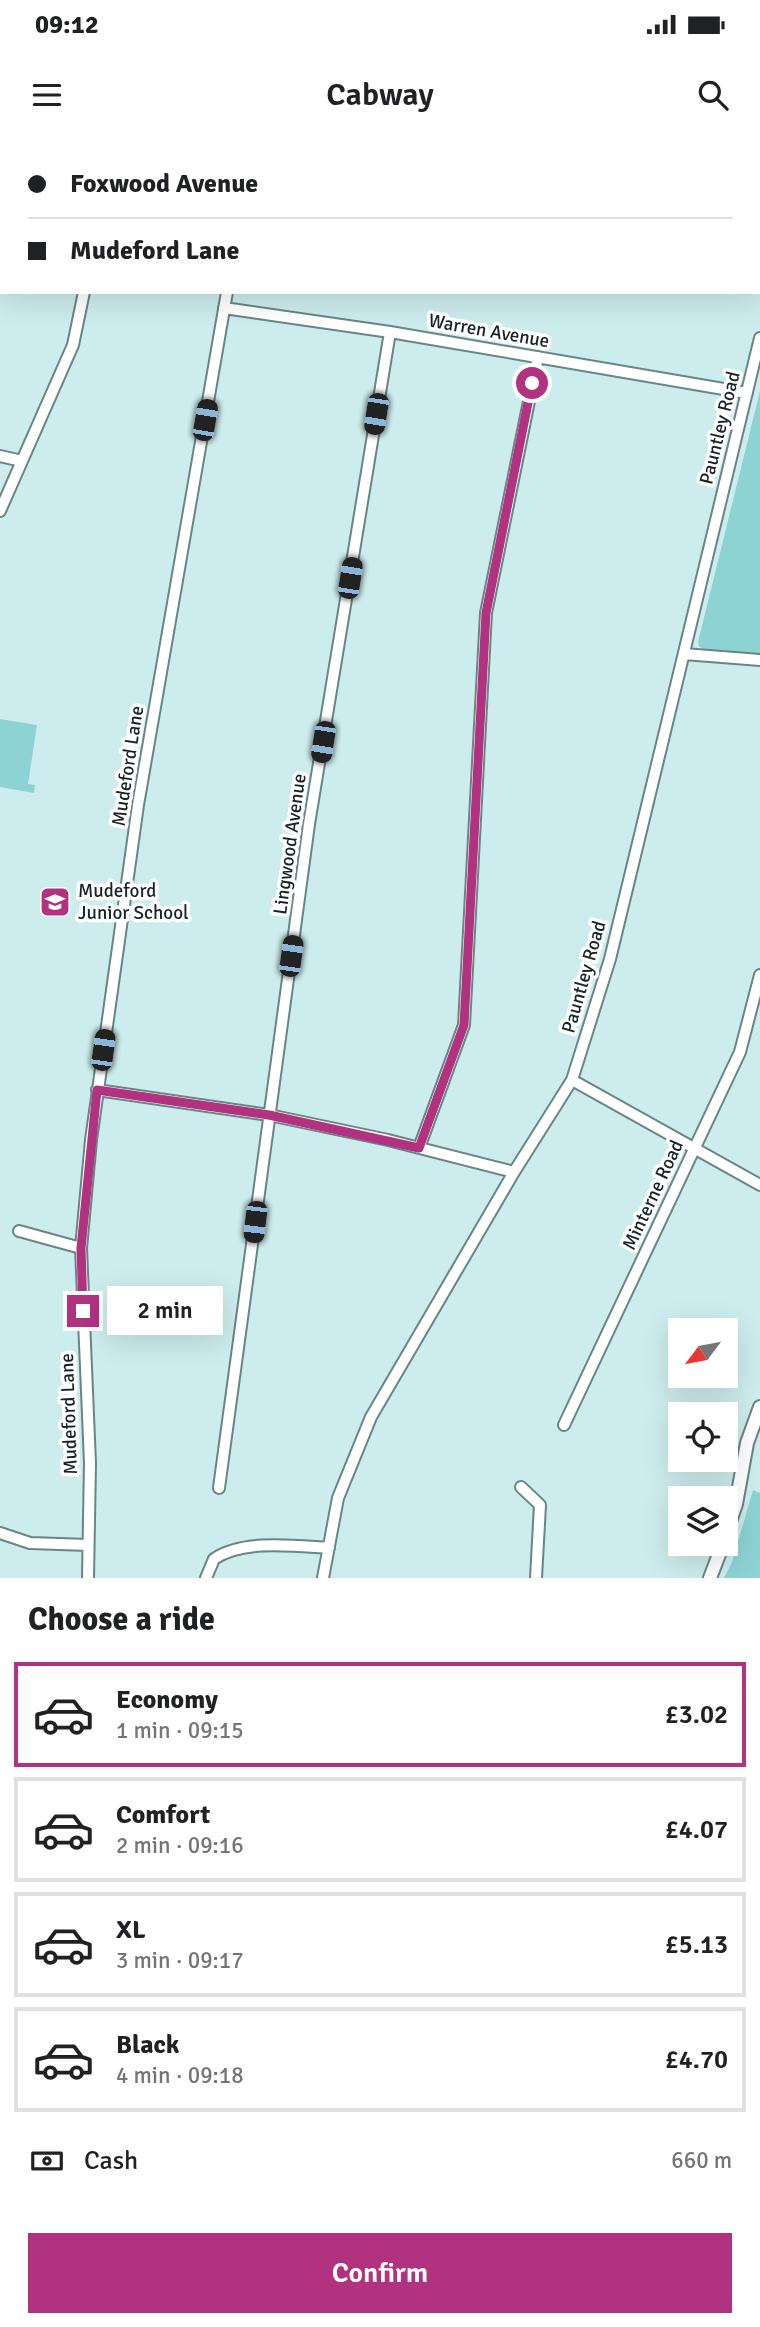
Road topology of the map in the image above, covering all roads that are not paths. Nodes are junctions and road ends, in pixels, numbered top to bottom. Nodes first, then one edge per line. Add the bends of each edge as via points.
1 (84, 294) edge
2 (227, 294) edge
3 (224, 309) junction
4 (390, 332) junction
5 (760, 338) edge
6 (538, 357) junction
7 (747, 393) junction
8 (0, 456) edge
9 (22, 461) junction
10 (0, 511) edge
11 (684, 654) junction
12 (760, 660) edge
13 (760, 975) edge
14 (572, 1080) junction
15 (97, 1090) junction
16 (269, 1115) junction
17 (419, 1148) junction
18 (694, 1148) junction
19 (514, 1172) junction
20 (760, 1185) edge
21 (19, 1231) dead end
22 (81, 1248) junction
23 (760, 1407) edge
24 (564, 1425) dead end
25 (521, 1487) dead end
26 (219, 1488) dead end
27 (738, 1493) edge
28 (0, 1533) edge
29 (88, 1545) junction
30 (329, 1548) junction
31 (718, 1556) edge
32 (88, 1578) edge
33 (206, 1578) edge
34 (323, 1578) edge
35 (536, 1578) edge
36 (710, 1578) edge

1 - 9 street via 73,345
2 - 3 street, Mudeford Lane
3 - 4 street, Warren Avenue
3 - 15 street, Mudeford Lane via 138,805
4 - 6 street, Warren Avenue
4 - 16 street, Lingwood Avenue via 309,824
5 - 7 street, Pauntley Road
6 - 7 street, Warren Avenue
6 - 17 street via 486,613 464,1025
7 - 11 street, Pauntley Road
8 - 9 street
9 - 10 street
11 - 12 street
11 - 14 street, Pauntley Road via 610,959
13 - 18 street, Minterne Road via 740,1052
14 - 18 street
14 - 19 street, Pauntley Road
15 - 16 street
15 - 22 street, Mudeford Lane
16 - 17 street
16 - 26 street, Lingwood Avenue
17 - 19 street
18 - 20 street
18 - 24 street, Minterne Road
19 - 30 street, Pauntley Road via 371,1417 338,1498
21 - 22 street
22 - 29 street, Mudeford Lane via 90,1463
23 - 27 street via 747,1443
25 - 35 street via 540,1505
28 - 29 street via 30,1543
29 - 32 street, Mudeford Lane
30 - 33 street via 280,1546 232,1551 214,1559
30 - 34 street, Pauntley Road
31 - 36 street

